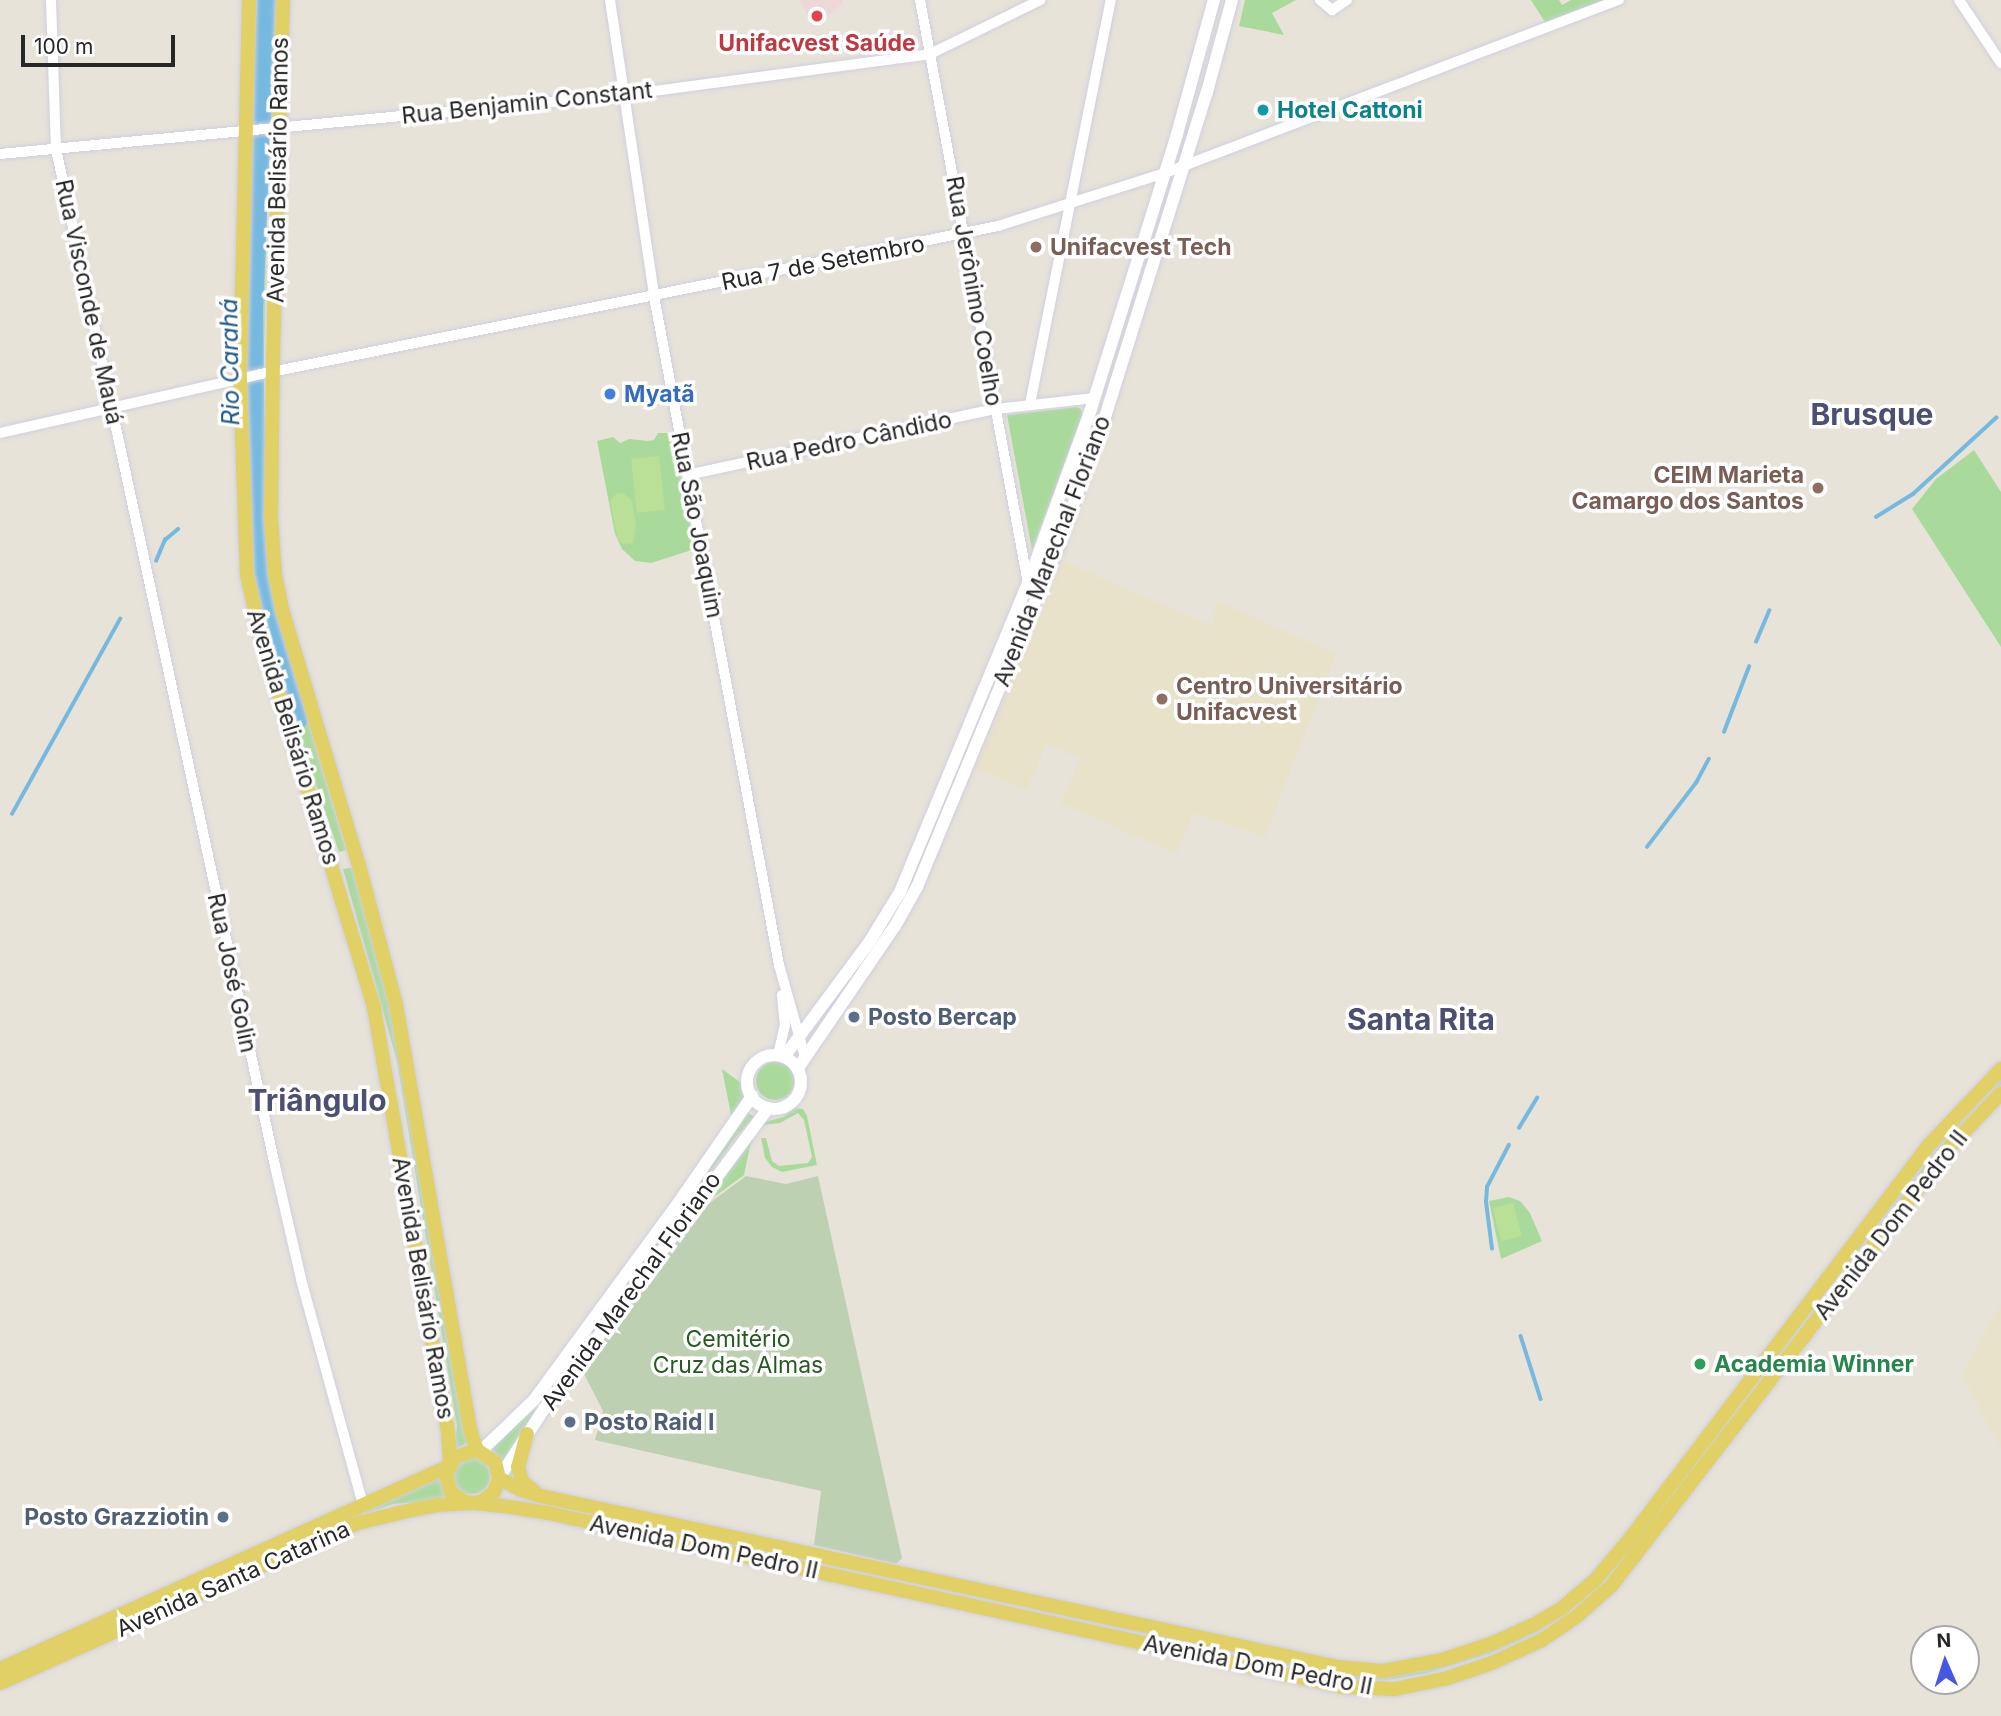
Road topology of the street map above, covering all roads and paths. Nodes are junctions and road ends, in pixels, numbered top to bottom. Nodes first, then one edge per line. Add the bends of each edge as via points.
1 (51, 0) edge
2 (249, 0) edge
3 (283, 0) edge
4 (610, 0) edge
5 (920, 0) edge
6 (1040, 0) edge
7 (1111, 0) edge
8 (1214, 0) edge
9 (1232, 0) edge
10 (1320, 0) edge
11 (1347, 0) edge
12 (1619, 0) edge
13 (1959, 0) edge
14 (930, 54) junction
15 (2001, 63) edge
16 (624, 95) junction
17 (275, 127) junction
18 (249, 129) junction
19 (55, 149) junction
20 (0, 154) edge
21 (1184, 165) junction
22 (1165, 173) junction
23 (1070, 203) junction
24 (964, 235) junction
25 (654, 296) junction
26 (267, 373) junction
27 (244, 378) junction
28 (1094, 398) junction
29 (1030, 404) junction
30 (112, 407) junction
31 (996, 409) junction
32 (0, 432) edge
33 (687, 475) junction
34 (1028, 583) junction
35 (155, 600) joint
36 (779, 965) junction
37 (800, 1039) junction
38 (781, 1056) junction
39 (802, 1063) junction
40 (2001, 1069) edge
41 (2001, 1093) edge
42 (751, 1096) junction
43 (768, 1108) junction
44 (539, 1405) junction
45 (527, 1434) junction
46 (479, 1451) junction
47 (449, 1465) junction
48 (499, 1478) junction
49 (541, 1496) junction
50 (474, 1503) junction
51 (363, 1505) junction
52 (0, 1669) edge
53 (0, 1683) edge

1 - 19 street, Rua Visconde de Mauá
2 - 18 main road, Avenida Belisário Ramos
3 - 17 main road, Avenida Belisário Ramos
4 - 16 street, Rua São Joaquim
5 - 14 street, Rua Jerônimo Coelho
6 - 14 street, Rua Benjamin Constant
7 - 23 street
8 - 22 main road, Avenida Marechal Floriano
9 - 21 main road, Avenida Marechal Floriano
10 - 11 street via 1332,10
12 - 21 street, Rua 7 de Setembro
13 - 15 street
14 - 16 street, Rua Benjamin Constant
14 - 24 street, Rua Jerônimo Coelho
16 - 17 street, Rua Benjamin Constant
16 - 25 street, Rua São Joaquim
17 - 18 street, Rua Benjamin Constant
17 - 26 main road, Avenida Belisário Ramos
18 - 19 street, Rua Benjamin Constant
18 - 27 main road, Avenida Belisário Ramos
19 - 20 street, Rua Benjamin Constant
19 - 30 street, Rua Visconde de Mauá
21 - 22 street, Rua 7 de Setembro
21 - 39 main road, Avenida Marechal Floriano via 1082,483 917,887
22 - 23 street, Rua 7 de Setembro
22 - 28 main road, Avenida Marechal Floriano
23 - 24 street, Rua 7 de Setembro
23 - 29 street
24 - 25 street, Rua 7 de Setembro
24 - 31 street, Rua Jerônimo Coelho
25 - 26 street, Rua 7 de Setembro
25 - 33 street, Rua São Joaquim
26 - 27 street, Rua 7 de Setembro
26 - 46 main road, Avenida Belisário Ramos via 277,587 396,1004 470,1429
27 - 30 street, Rua 7 de Setembro
27 - 47 main road, Avenida Belisário Ramos via 247,575 260,632 374,1008 448,1434
28 - 29 street, Rua Pedro Cândido
28 - 34 main road, Avenida Marechal Floriano
29 - 31 street, Rua Pedro Cândido
30 - 32 street, Rua 7 de Setembro
30 - 35 street, Rua Visconde de Mauá
31 - 33 street, Rua Pedro Cândido
31 - 34 street, Rua Jerônimo Coelho
33 - 36 street, Rua São Joaquim
34 - 37 main road, Avenida Marechal Floriano via 901,892
35 - 51 street, Rua José Golin via 275,1166
36 - 37 street, Rua São Joaquim
36 - 38 street, Rua São Joaquim via 785,1024
37 - 38 main road, Avenida Marechal Floriano
37 - 39 street, Rua São Joaquim
38 - 39 main road
38 - 42 main road via 763,1058 750,1070
39 - 43 main road via 796,1098 779,1108
40 - 49 main road, Avenida Dom Pedro II via 1927,1147 1595,1580 1533,1625 1442,1660 1383,1671 1338,1667
41 - 50 main road, Avenida Dom Pedro II via 1950,1147 1612,1585 1542,1640 1448,1678 1395,1689 1344,1687 548,1513
42 - 43 main road
42 - 44 main road, Avenida Marechal Floriano
43 - 44 main road, Avenida Marechal Floriano
44 - 45 main road, Avenida Marechal Floriano
44 - 46 main road, Avenida Marechal Floriano
45 - 48 main road, Avenida Marechal Floriano
45 - 49 main road via 519,1474
46 - 47 main road via 462,1452
46 - 48 main road via 495,1462
47 - 50 main road via 446,1475 451,1492
47 - 51 main road, Avenida Santa Catarina
48 - 49 main road, Avenida Dom Pedro II
48 - 50 main road via 488,1498
50 - 53 main road, Avenida Santa Catarina via 416,1509 358,1523
51 - 52 main road, Avenida Santa Catarina

